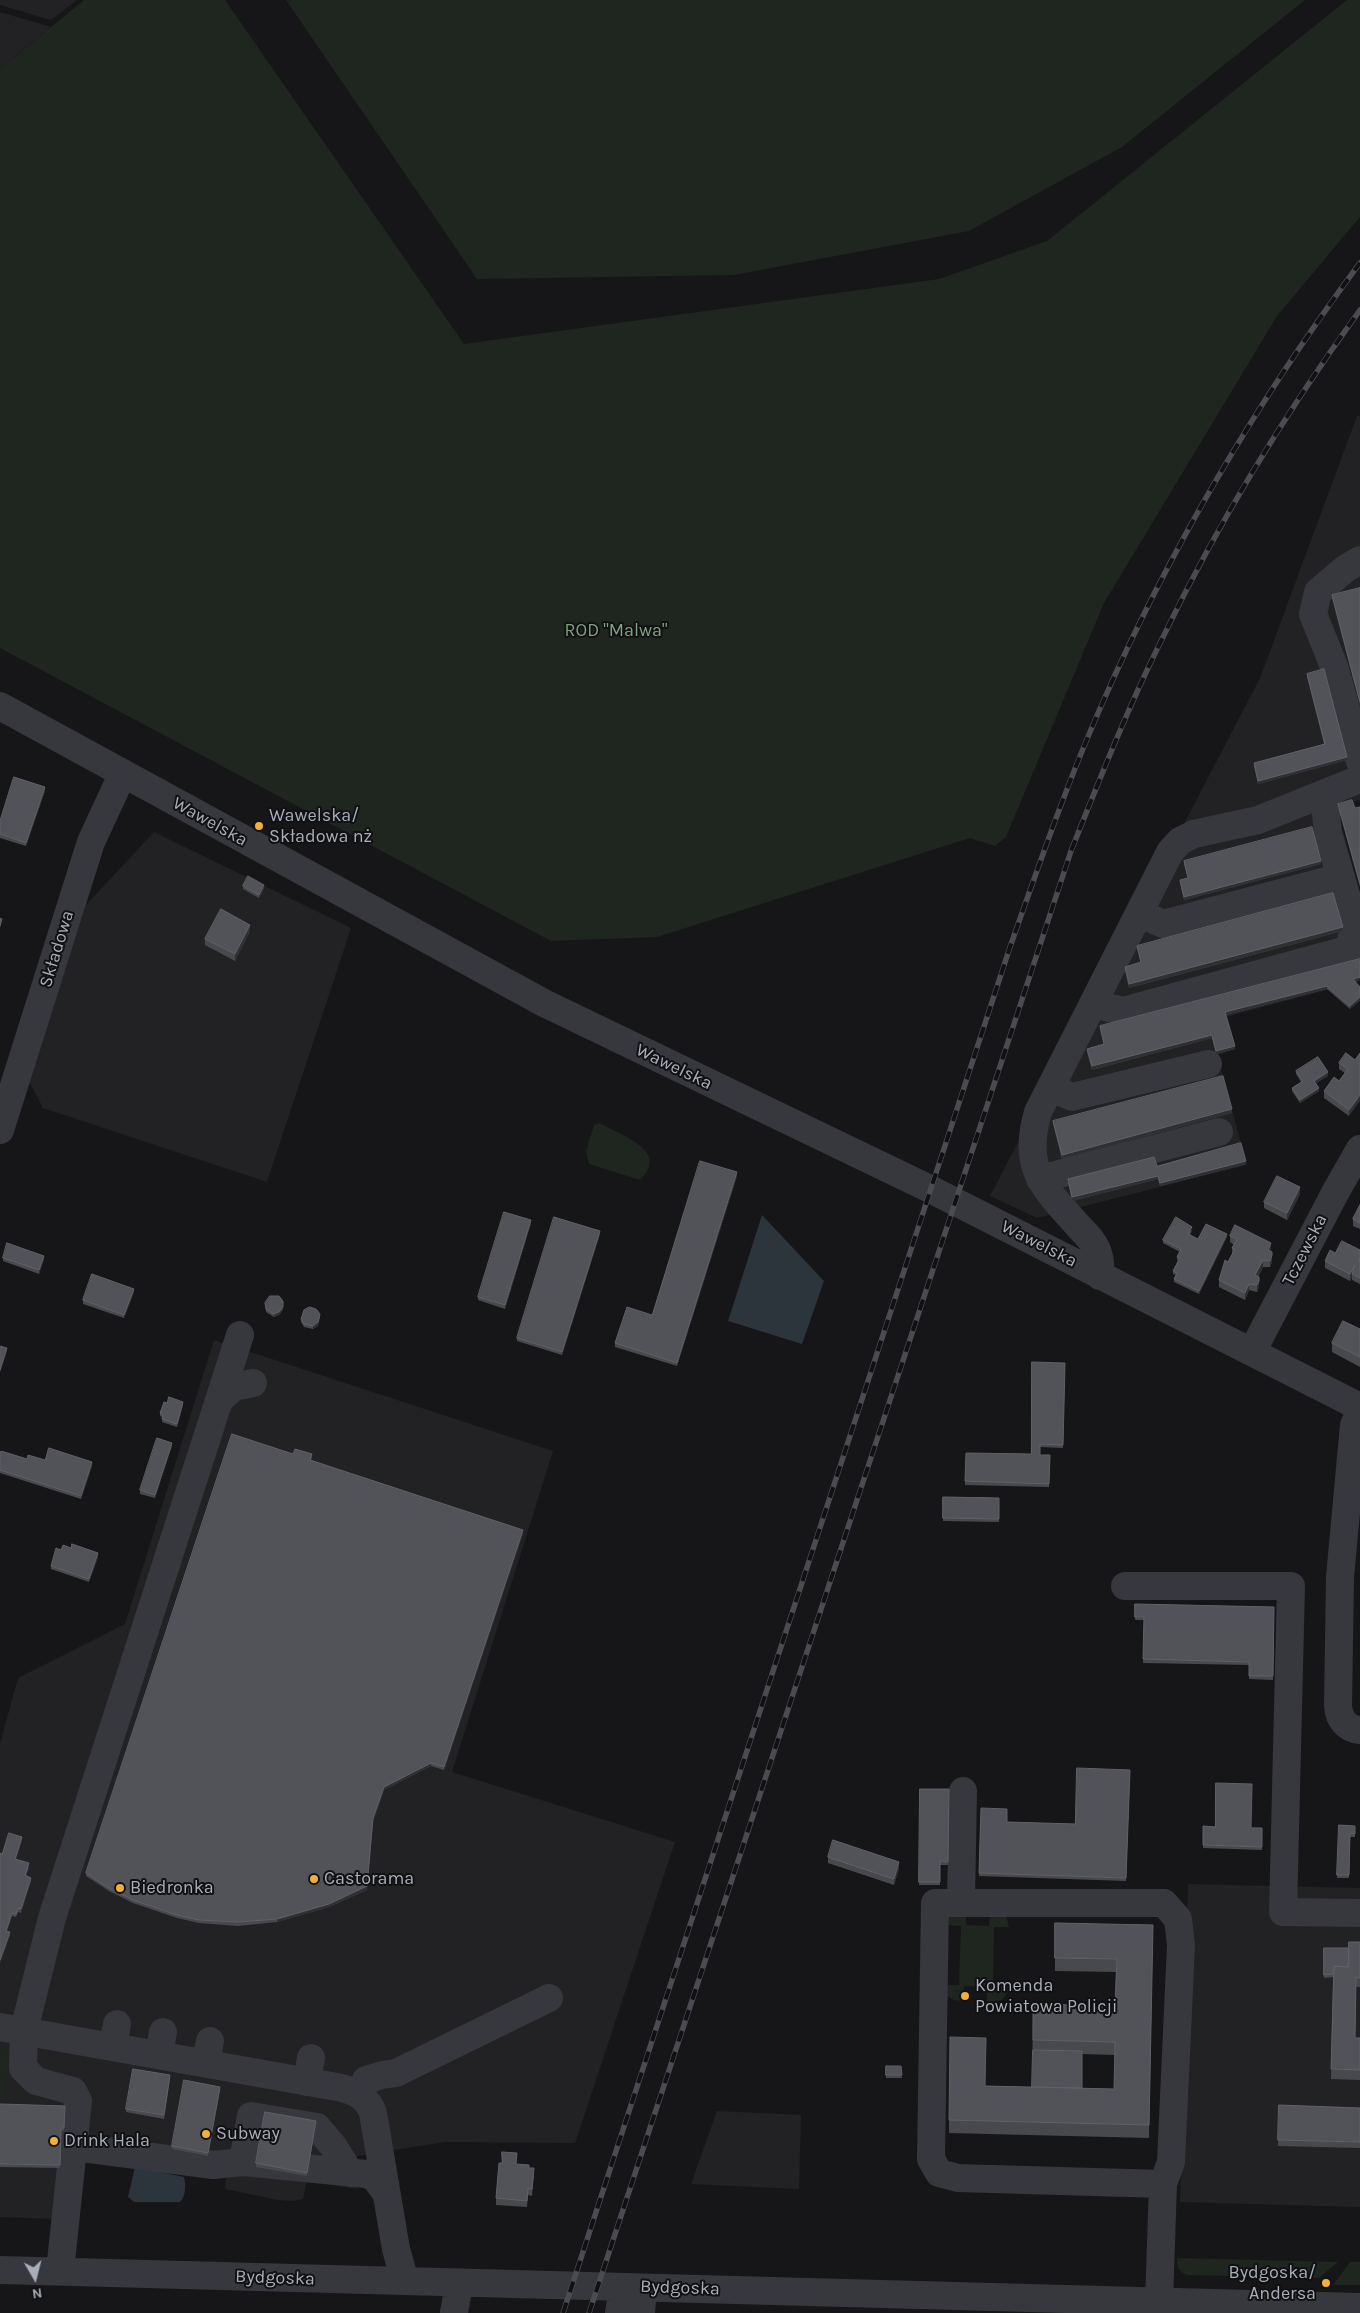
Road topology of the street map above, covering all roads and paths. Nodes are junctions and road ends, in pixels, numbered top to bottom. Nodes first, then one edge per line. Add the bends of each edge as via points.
1 (1360, 560) edge
2 (0, 706) edge
3 (1360, 761) edge
4 (123, 773) junction
5 (1360, 779) edge
6 (1324, 794) junction
7 (1341, 877) junction
8 (1139, 913) junction
9 (1093, 1004) junction
10 (1208, 1064) dead end
11 (1050, 1088) junction
12 (0, 1130) edge
13 (1219, 1132) dead end
14 (1360, 1149) edge
15 (1040, 1179) junction
16 (1100, 1276) junction
17 (240, 1335) dead end
18 (1252, 1352) junction
19 (253, 1383) dead end
20 (219, 1400) junction
21 (1360, 1407) edge
22 (1360, 1412) edge
23 (1353, 1528) edge
24 (1125, 1586) dead end
25 (1360, 1730) edge
26 (963, 1791) dead end
27 (961, 1903) junction
28 (1360, 1914) edge
29 (549, 1998) dead end
30 (12, 2028) edge
31 (372, 2077) junction
32 (372, 2112) junction
33 (74, 2147) junction
34 (244, 2162) junction
35 (365, 2167) junction
36 (1163, 2184) junction
37 (0, 2270) edge
38 (60, 2271) junction
39 (404, 2281) junction
40 (459, 2284) junction
41 (632, 2300) edge
42 (1159, 2302) junction
43 (1360, 2307) edge
44 (454, 2313) edge

1 - 3 street via 1318,592 1313,614 1335,669
2 - 4 street, Wawelska
4 - 12 street, Składowa via 88,850
4 - 16 street, Wawelska via 544,1003 930,1189
5 - 6 street
6 - 7 street via 1328,833
6 - 8 street via 1258,820 1194,834 1180,841 1170,852
7 - 8 street via 1163,924
7 - 9 street via 1354,923 1350,949 1123,1011
8 - 9 street
9 - 11 street
10 - 11 street via 1072,1097
11 - 15 street via 1032,1131 1032,1148
13 - 15 street
14 - 18 street, Tczewska
15 - 16 street via 1090,1239 1099,1257
16 - 18 street, Wawelska
17 - 20 street
18 - 21 street, Wawelska
19 - 20 street via 234,1387
20 - 30 street via 52,1918
22 - 23 street via 1354,1425
23 - 25 street via 1340,1577 1338,1706 1345,1724
24 - 28 street via 1291,1586 1283,1912
26 - 27 street
27 - 36 street via 1164,1903 1178,1919 1181,1945 1172,2162
27 - 36 street via 935,1903 932,2159 939,2173 958,2178
29 - 31 street
30 - 31 street via 115,2035 309,2070
30 - 33 street via 22,2068 36,2081 73,2091 78,2101
31 - 32 street via 364,2099
31 - 32 street via 382,2092
32 - 35 street
33 - 34 street via 213,2165
33 - 38 street
34 - 35 street
34 - 35 street via 251,2116 317,2127 334,2147
35 - 39 street via 386,2193
36 - 42 street
37 - 38 street, Bydgoska
38 - 39 street, Bydgoska
39 - 40 street, Bydgoska
40 - 41 street, Bydgoska
40 - 44 street
41 - 42 street, Bydgoska
42 - 43 street, Bydgoska

